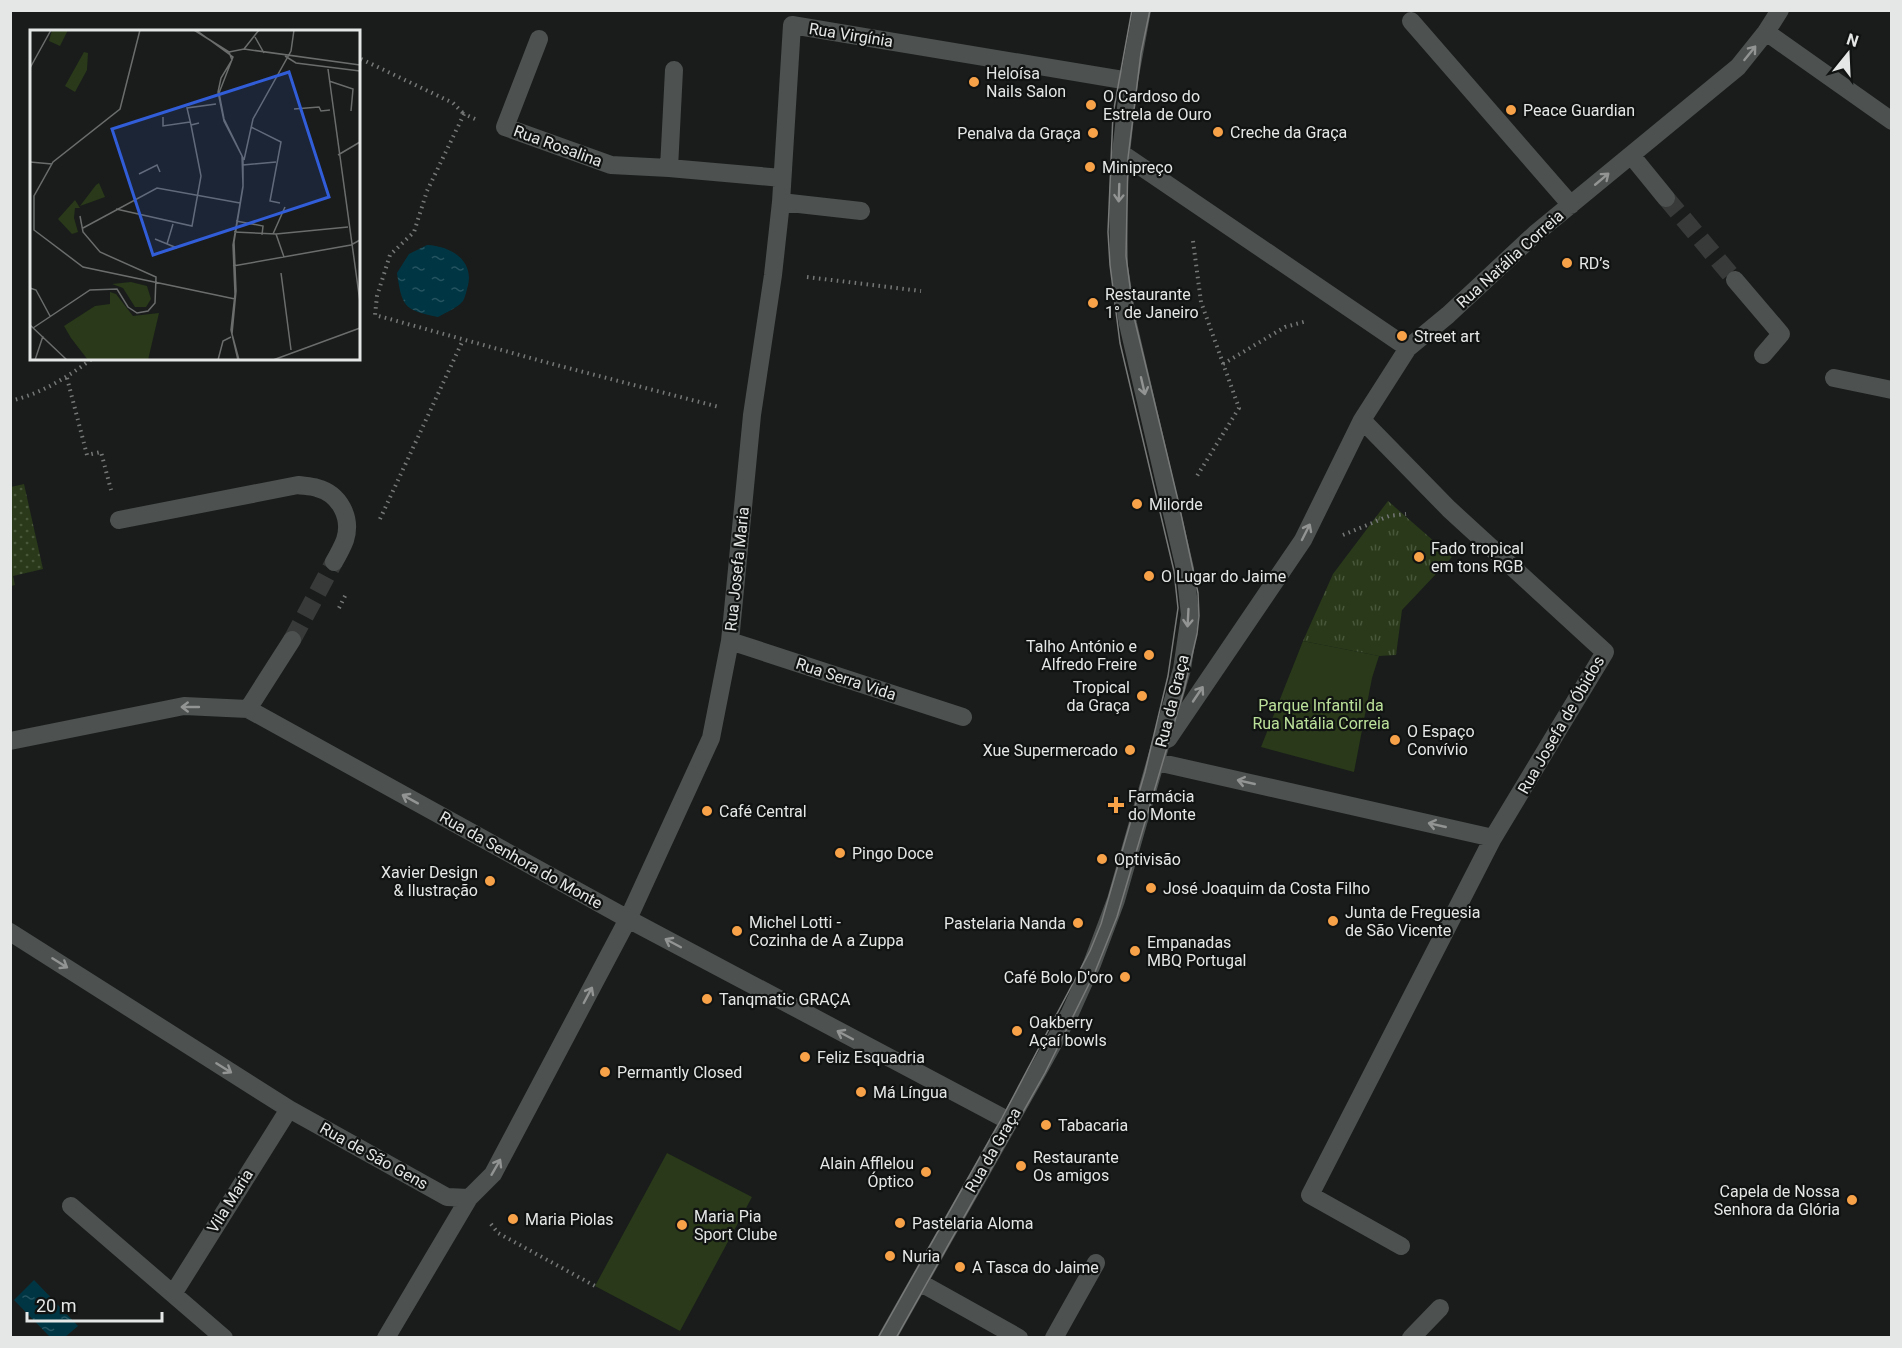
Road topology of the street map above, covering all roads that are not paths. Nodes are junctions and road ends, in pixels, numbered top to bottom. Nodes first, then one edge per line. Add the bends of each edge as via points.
1 (1142, 10) edge
2 (1780, 10) edge
3 (1411, 21) dead end
4 (1766, 32) junction
5 (538, 39) dead end
6 (674, 70) dead end
7 (1129, 81) junction
8 (1892, 121) edge
9 (1121, 153) junction
10 (1630, 155) junction
11 (669, 168) junction
12 (782, 178) junction
13 (1666, 198) tunnel mouth
14 (782, 202) junction
15 (1571, 205) junction
16 (861, 211) dead end
17 (1735, 280) tunnel mouth
18 (1408, 348) junction
19 (1762, 355) dead end
20 (1834, 378) dead end
21 (1892, 390) edge
22 (1362, 420) junction
23 (119, 520) dead end
24 (334, 562) tunnel mouth
25 (292, 640) tunnel mouth
26 (730, 641) junction
27 (248, 709) junction
28 (963, 717) dead end
29 (10, 741) edge
30 (1157, 762) junction
31 (1493, 838) junction
32 (628, 919) junction
33 (10, 932) edge
34 (289, 1108) junction
35 (1009, 1121) junction
36 (470, 1198) junction
37 (72, 1206) dead end
38 (1401, 1246) dead end
39 (1096, 1263) dead end
40 (919, 1282) junction
41 (173, 1294) junction
42 (1440, 1308) dead end
43 (224, 1338) edge
44 (386, 1338) edge
45 (887, 1338) edge
46 (1019, 1338) edge
47 (1054, 1338) edge
48 (1410, 1338) edge

1 - 7 street, Rua da Graça
2 - 4 street, Rua Natália Correia
3 - 15 street
4 - 8 street
10 -> 4 street, Rua Natália Correia via 1738,67
5 - 11 street, Rua Rosalina via 505,127 611,165
6 - 11 street
7 - 9 street, Rua da Graça
7 - 12 street, Rua Virgínia via 792,25
9 - 18 street
9 -> 30 street, Rua da Graça via 1119,267 1128,324 1185,569 1190,615 1182,669
10 - 13 street
15 -> 10 street, Rua Natália Correia
11 - 12 street, Rua Rosalina
12 - 14 street, Rua Virgínia
14 - 16 street
14 - 26 street, Rua Josefa Maria via 752,415
15 - 18 street, Rua Natália Correia
17 - 19 street via 1781,334
18 - 22 street, Rua Natália Correia
20 - 21 street
30 -> 22 street, Rua Natália Correia via 1171,734 1303,540
22 - 31 street, Rua Josefa de Óbidos via 1449,508 1605,652
23 - 24 street via 298,485 318,488 335,497 345,510 345,540
25 - 27 street
26 - 28 street, Rua Serra Vida
26 - 32 street, Rua Josefa Maria via 711,738
27 -> 29 street, Rua da Senhora do Monte via 184,706
32 -> 27 street, Rua da Senhora do Monte
31 -> 30 street
30 - 35 street, Rua da Graça via 1116,900 1092,964 1070,1013
31 - 38 street, Rua Josefa de Óbidos via 1310,1195
35 -> 32 street, Rua da Senhora do Monte
36 -> 32 street via 493,1174
33 -> 34 street, Rua de São Gens
34 - 36 street, Rua de São Gens via 447,1197
34 - 41 street, Vila Maria
35 - 40 street, Rua da Graça
36 - 44 street
37 - 41 street
39 - 47 street
40 - 45 street, Rua da Graça
40 - 46 street
41 - 43 street
42 - 48 street

